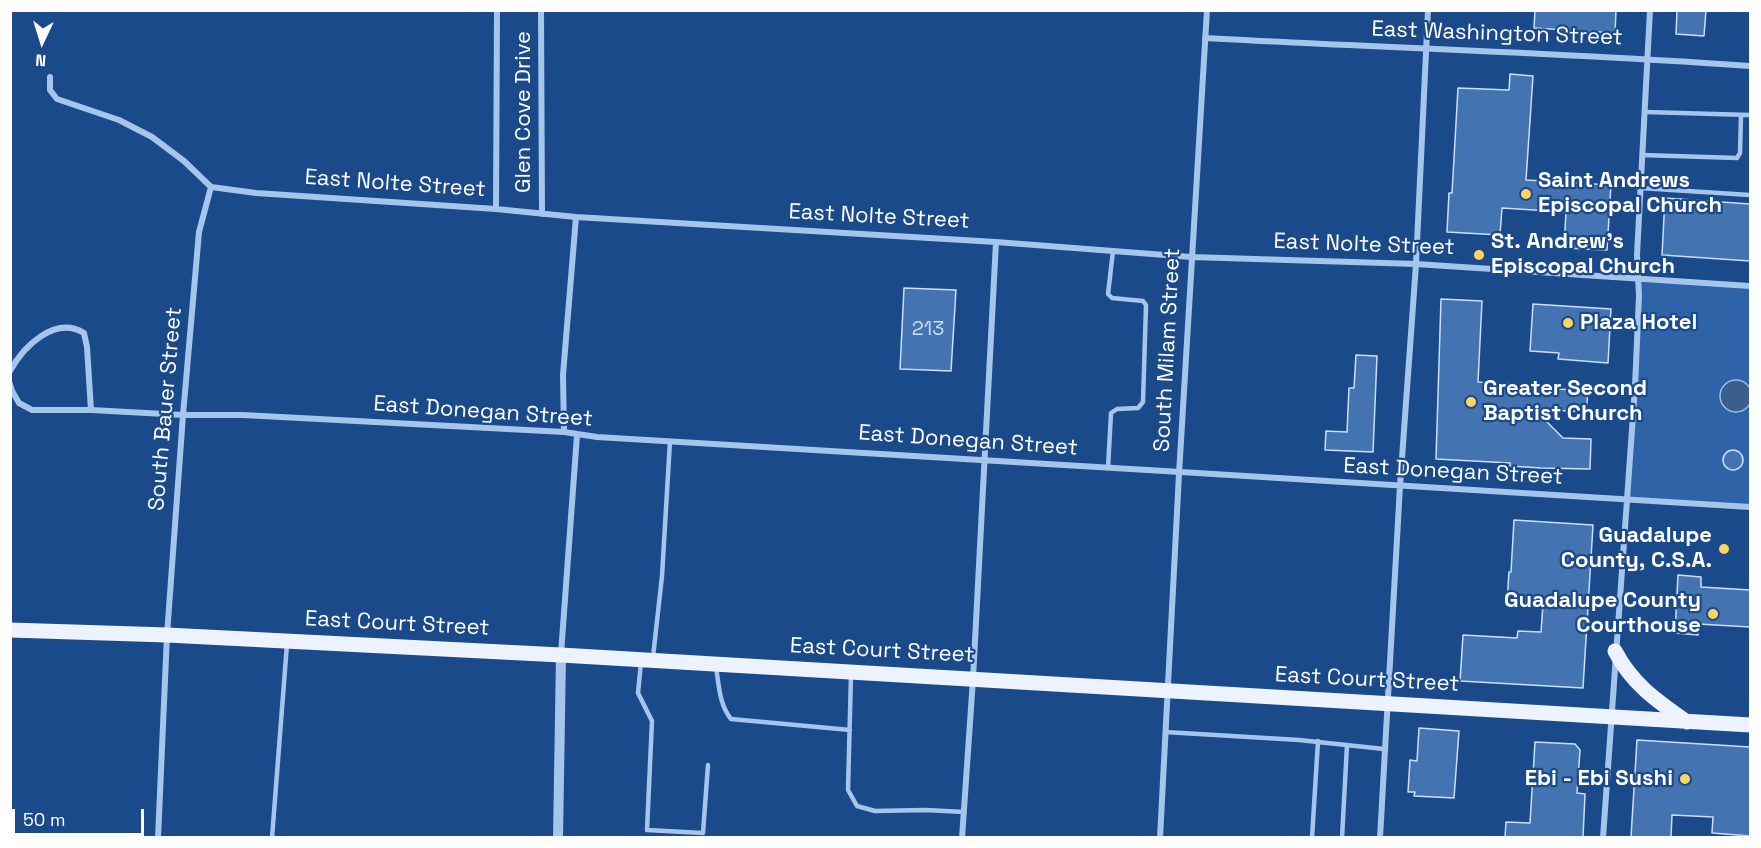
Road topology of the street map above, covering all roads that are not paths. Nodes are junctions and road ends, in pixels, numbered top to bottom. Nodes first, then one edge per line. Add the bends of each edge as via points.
1 (497, 10) edge
2 (541, 10) edge
3 (1207, 10) edge
4 (1428, 10) edge
5 (1650, 10) edge
6 (1205, 38) junction
7 (1426, 48) junction
8 (1647, 59) junction
9 (1750, 66) edge
10 (50, 77) dead end
11 (1645, 112) junction
12 (1741, 115) junction
13 (1750, 115) edge
14 (1642, 155) junction
15 (211, 187) junction
16 (1640, 188) junction
17 (1750, 195) edge
18 (496, 209) junction
19 (542, 214) junction
20 (576, 217) junction
21 (996, 242) junction
22 (1113, 251) junction
23 (1191, 257) junction
24 (1416, 264) junction
25 (1637, 278) junction
26 (1750, 286) edge
27 (10, 371) edge
28 (10, 384) edge
29 (91, 410) junction
30 (183, 415) junction
31 (564, 432) junction
32 (577, 435) junction
33 (670, 441) junction
34 (984, 459) junction
35 (1108, 468) junction
36 (1179, 474) junction
37 (1400, 486) junction
38 (1627, 500) junction
39 (1750, 507) edge
40 (10, 630) edge
41 (167, 635) junction
42 (287, 641) junction
43 (1615, 651) junction
44 (561, 655) junction
45 (647, 660) junction
46 (716, 664) junction
47 (851, 672) junction
48 (973, 679) junction
49 (1167, 692) junction
50 (1386, 703) junction
51 (1610, 717) junction
52 (1687, 722) junction
53 (1750, 726) edge
54 (850, 730) junction
55 (1165, 732) junction
56 (1318, 741) junction
57 (1347, 745) junction
58 (1384, 749) junction
59 (708, 765) dead end
60 (964, 812) junction
61 (158, 837) edge
62 (273, 837) edge
63 (558, 837) edge
64 (962, 837) edge
65 (1160, 837) edge
66 (1312, 837) edge
67 (1342, 837) edge
68 (1380, 837) edge
69 (1603, 837) edge

1 - 18 street, Glen Cove Drive
2 - 19 street, Glen Cove Drive
3 - 6 street, South Milam Street
4 - 7 street
5 - 8 street
6 - 7 street, East Washington Street
6 - 23 street, South Milam Street
7 - 8 street, East Washington Street
7 - 24 street
8 - 9 street, East Washington Street
8 - 11 street
10 - 15 street via 50,90 57,99 119,120 152,137
11 - 12 lane
11 - 14 street
12 - 13 lane
12 - 14 lane via 1737,158
14 - 16 street
15 - 18 street, East Nolte Street
15 - 30 street, South Bauer Street via 199,232
16 - 17 lane
16 - 25 street
18 - 19 street, East Nolte Street
19 - 20 street, East Nolte Street
20 - 21 street, East Nolte Street
20 - 31 street via 562,375
21 - 22 street, East Nolte Street
21 - 34 street
22 - 23 street, East Nolte Street
22 - 35 lane via 1108,294 1112,298 1143,301 1146,305 1143,402 1138,408 1111,413
23 - 24 street, East Nolte Street
23 - 36 street, South Milam Street
24 - 25 street, East Nolte Street
24 - 37 street
25 - 26 street, East Nolte Street
25 - 38 street
27 - 29 street via 18,356 44,333 76,328 84,333 87,347
28 - 29 street, East Donegan Street via 18,403 32,410
29 - 30 street, East Donegan Street
30 - 31 street, East Donegan Street
30 - 41 street, South Bauer Street
31 - 32 street, East Donegan Street
32 - 33 street, East Donegan Street
32 - 44 street
33 - 34 street, East Donegan Street
33 - 45 lane via 662,576
34 - 35 street, East Donegan Street
34 - 48 street
35 - 36 street, East Donegan Street
36 - 37 street, East Donegan Street
36 - 49 street, South Milam Street
37 - 38 street, East Donegan Street
37 - 50 street
38 - 39 street, East Donegan Street
38 - 43 street
40 - 41 main road, East Court Street
41 - 42 main road, East Court Street
41 - 61 street, South Bauer Street
42 - 44 main road, East Court Street
42 - 62 lane
43 - 51 street
43 - 52 main road via 1624,669 1642,688
44 - 45 main road, East Court Street
44 - 63 street
45 - 46 main road, East Court Street
45 - 59 lane via 638,693 652,721 647,830 703,833
46 - 47 main road, East Court Street
46 - 54 lane via 719,693 731,719
47 - 48 main road, East Court Street
47 - 54 lane
48 - 49 main road, East Court Street
48 - 60 street
49 - 50 main road, East Court Street
49 - 55 street, South Milam Street
50 - 51 main road, East Court Street
50 - 58 street
51 - 52 main road, East Court Street
51 - 69 street
52 - 53 main road, East Court Street
54 - 60 lane via 848,790 857,806 875,811
55 - 56 lane
55 - 65 street, South Milam Street
56 - 57 lane
56 - 66 lane
57 - 58 lane
57 - 67 lane
58 - 68 street
60 - 64 street

